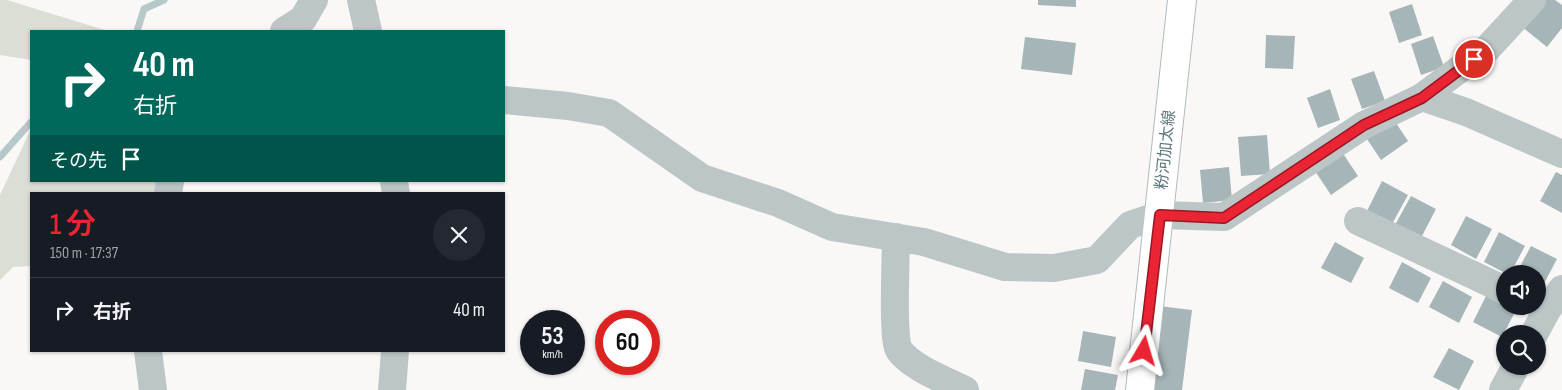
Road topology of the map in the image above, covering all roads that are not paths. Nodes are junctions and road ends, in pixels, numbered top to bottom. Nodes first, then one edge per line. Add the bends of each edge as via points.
1 (314, 0) edge
2 (361, 0) edge
3 (1182, 0) edge
4 (1532, 0) edge
5 (286, 30) edge
6 (368, 30) edge
7 (1422, 98) junction
8 (505, 100) edge
9 (1562, 154) edge
10 (1160, 215) junction
11 (1358, 221) dead end
12 (896, 238) junction
13 (1496, 286) edge
14 (1549, 301) edge
15 (1538, 325) edge
16 (148, 352) edge
17 (395, 352) edge
18 (1511, 375) edge
19 (153, 390) edge
20 (392, 390) edge
21 (964, 390) edge
22 (1140, 390) edge
23 (1503, 390) edge

1 - 5 street via 303,19
2 - 6 street
3 - 10 main road, 粉河加太線
4 - 7 street via 1487,49
7 - 9 street via 1466,112
7 - 10 street via 1364,125 1224,218
8 - 12 street via 609,113 702,178 778,203 832,227
10 - 12 street via 1130,225 1097,260 1054,268 1005,267 924,242
10 - 22 main road, 粉河加太線
11 - 13 street
12 - 21 street via 897,348 910,361
14 - 15 street
16 - 19 street
17 - 20 street
18 - 23 street

